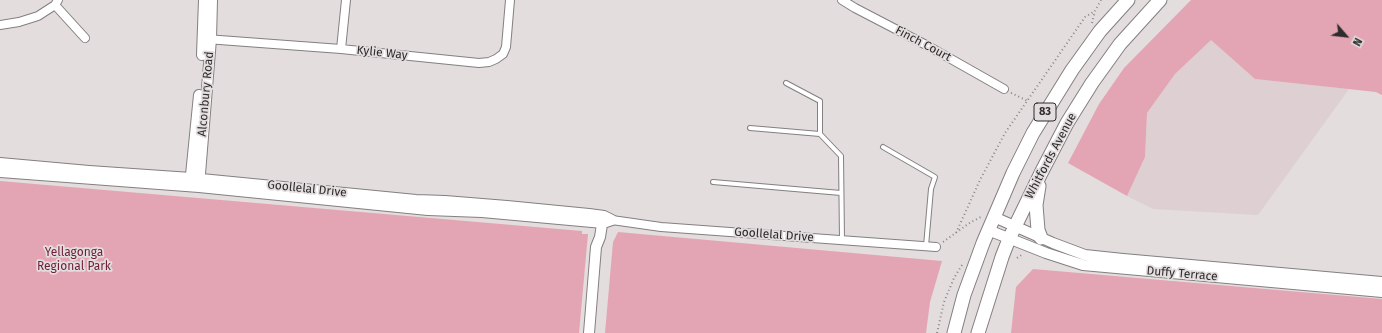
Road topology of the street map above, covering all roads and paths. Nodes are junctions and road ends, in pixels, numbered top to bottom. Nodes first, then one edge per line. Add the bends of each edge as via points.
1 (204, 0) edge
2 (212, 0) edge
3 (346, 0) edge
4 (510, 0) edge
5 (842, 0) edge
6 (1128, 0) edge
7 (1160, 0) edge
8 (57, 2) edge
9 (1095, 11) dead end
10 (0, 25) edge
11 (85, 38) dead end
12 (207, 39) junction
13 (341, 49) junction
14 (786, 83) dead end
15 (1004, 90) joint
16 (1028, 101) junction
17 (750, 128) dead end
18 (820, 134) junction
19 (884, 147) dead end
20 (0, 163) edge
21 (0, 172) edge
22 (1041, 173) junction
23 (713, 182) dead end
24 (195, 183) junction
25 (841, 193) junction
26 (988, 217) junction
27 (602, 219) junction
28 (1015, 226) junction
29 (984, 227) junction
30 (956, 233) junction
31 (1041, 238) junction
32 (1009, 239) junction
33 (842, 240) junction
34 (926, 246) junction
35 (936, 247) joint
36 (964, 261) dead end
37 (1382, 282) edge
38 (1382, 292) edge
39 (589, 333) edge
40 (937, 333) edge
41 (954, 333) edge
42 (978, 333) edge

1 - 12 street, Alconbury Road
2 - 12 street, Alconbury Road
3 - 13 street
4 - 13 street, Kylie Way via 506,47 496,60 479,64
5 - 15 street, Finch Court
6 - 26 main road, Whitfords Avenue / 83 via 1100,31 1072,70 1033,133
7 - 22 main road, Whitfords Avenue / 83 via 1120,44 1092,83 1067,123
8 - 10 street via 38,16
8 - 11 street
9 - 16 path via 1085,17
12 - 13 street, Kylie Way
12 - 24 street, Alconbury Road
14 - 18 lane via 820,101
15 - 16 path
16 - 30 path via 1006,133 980,180
17 - 18 lane
18 - 25 lane via 841,156
19 - 34 lane via 935,177 931,189
20 - 24 street, Goollelal Drive
21 - 24 street, Goollelal Drive
22 - 28 main road, Whitfords Avenue / 83
22 - 31 main road via 1036,205
23 - 25 lane
24 - 27 street, Goollelal Drive via 507,206
25 - 33 lane
26 - 28 street, Duffy Terrace
26 - 29 main road, Whitfords Avenue / 83
26 - 29 path
26 - 30 path via 971,222
27 - 33 street, Goollelal Drive via 661,227
27 - 39 street via 596,247
28 - 31 street, Duffy Terrace
28 - 32 main road, Whitfords Avenue / 83
29 - 32 street, Duffy Terrace
29 - 41 main road, Whitfords Avenue / 83
30 - 35 path
31 - 37 street, Duffy Terrace via 1093,256
32 - 38 street, Duffy Terrace via 1083,265
32 - 42 main road, Whitfords Avenue / 83
33 - 34 street, Goollelal Drive
34 - 35 street, Goollelal Drive
36 - 40 path via 945,300

